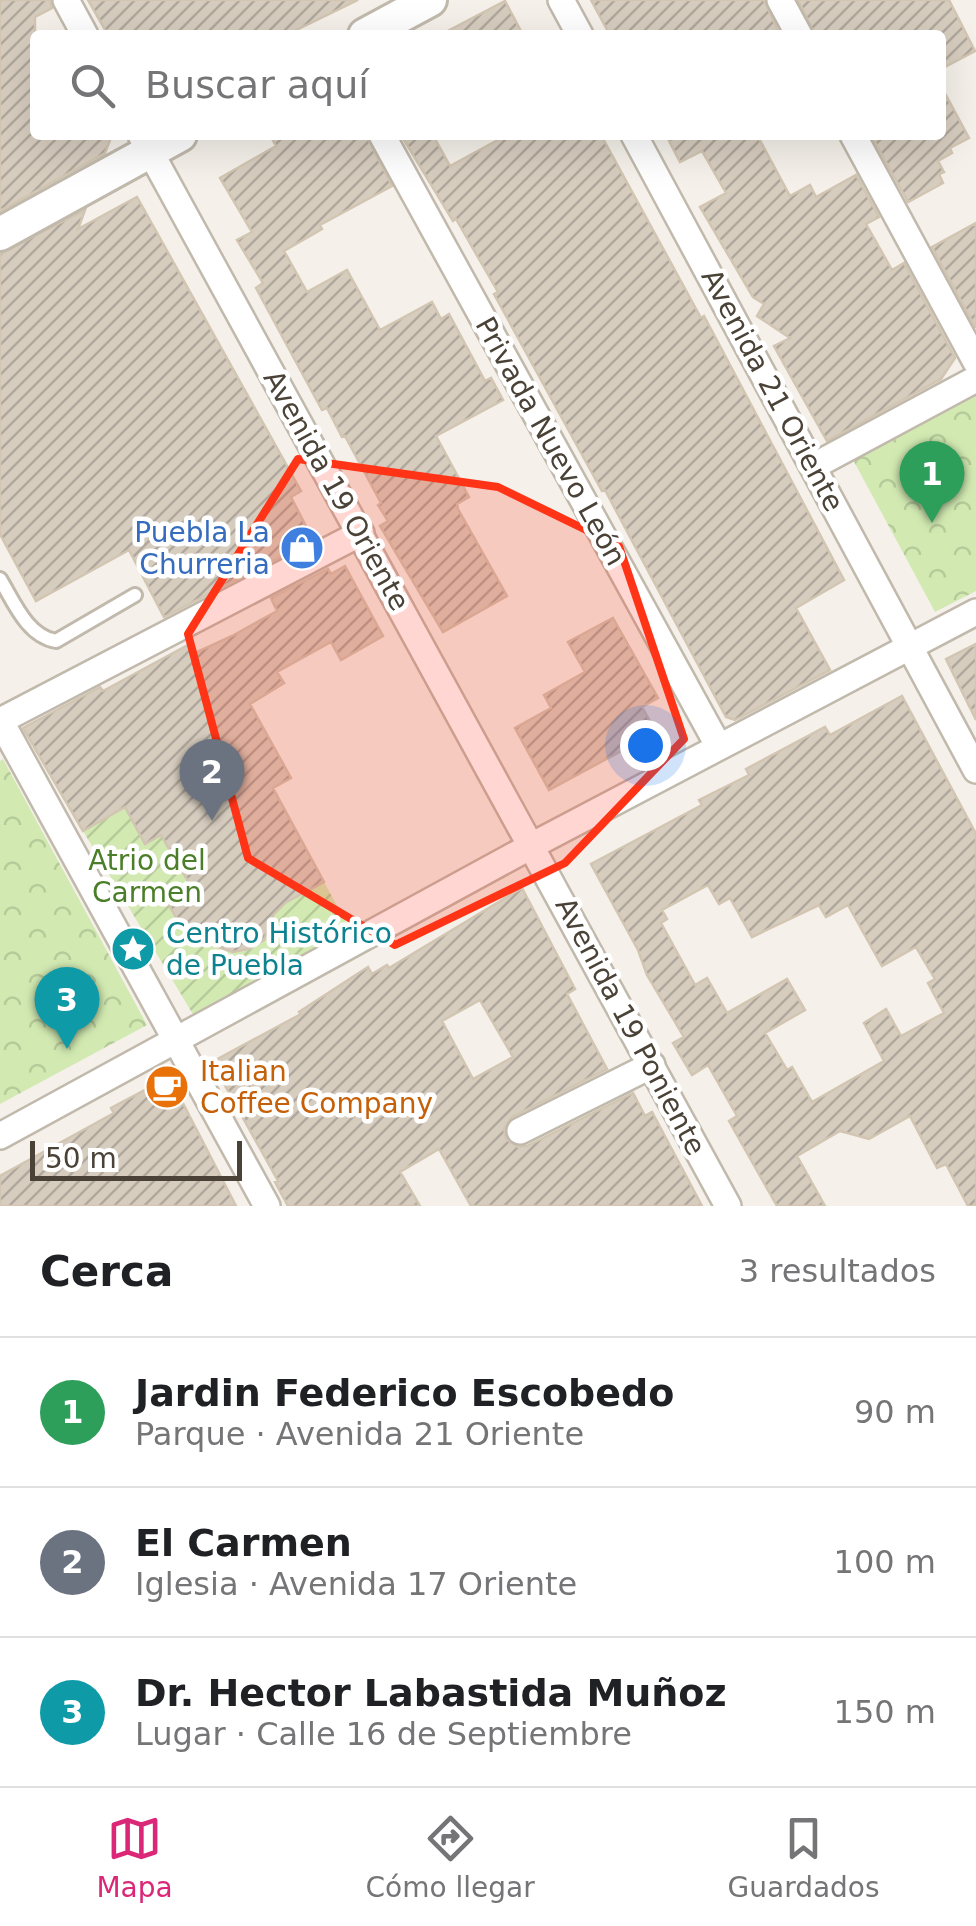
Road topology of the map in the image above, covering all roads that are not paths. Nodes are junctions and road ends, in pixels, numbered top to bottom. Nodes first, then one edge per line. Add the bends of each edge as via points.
1 (66, 0) edge
2 (430, 0) edge
3 (561, 0) edge
4 (780, 0) edge
5 (83, 30) edge
6 (374, 30) edge
7 (577, 30) edge
8 (796, 30) edge
9 (385, 140) edge
10 (637, 140) edge
11 (856, 140) edge
12 (145, 143) edge
13 (0, 234) edge
14 (976, 362) edge
15 (976, 379) edge
16 (814, 466) junction
17 (361, 533) junction
18 (0, 579) edge
19 (134, 595) dead end
20 (976, 612) edge
21 (910, 646) junction
22 (0, 721) edge
23 (719, 747) junction
24 (976, 770) edge
25 (533, 846) junction
26 (178, 1040) junction
27 (652, 1065) junction
28 (520, 1131) dead end
29 (0, 1136) edge
30 (267, 1206) edge
31 (728, 1206) edge

1 - 5 street
2 - 6 street
3 - 7 street
4 - 8 street
9 - 23 street, Privada Nuevo León
10 - 16 street, Avenida 21 Oriente
11 - 14 street
12 - 13 street
12 - 17 street, Avenida 19 Oriente
15 - 16 street
16 - 21 street, Avenida 21 Oriente
17 - 22 street
17 - 25 street, Avenida 19 Oriente
18 - 19 lane via 28,624 56,641
20 - 21 street
21 - 23 street
21 - 24 street, Avenida 21 Oriente
22 - 26 street
23 - 25 street
25 - 26 street
25 - 27 street, Avenida 19 Poniente
26 - 29 street
26 - 30 street
27 - 28 street
27 - 31 street, Avenida 19 Poniente

